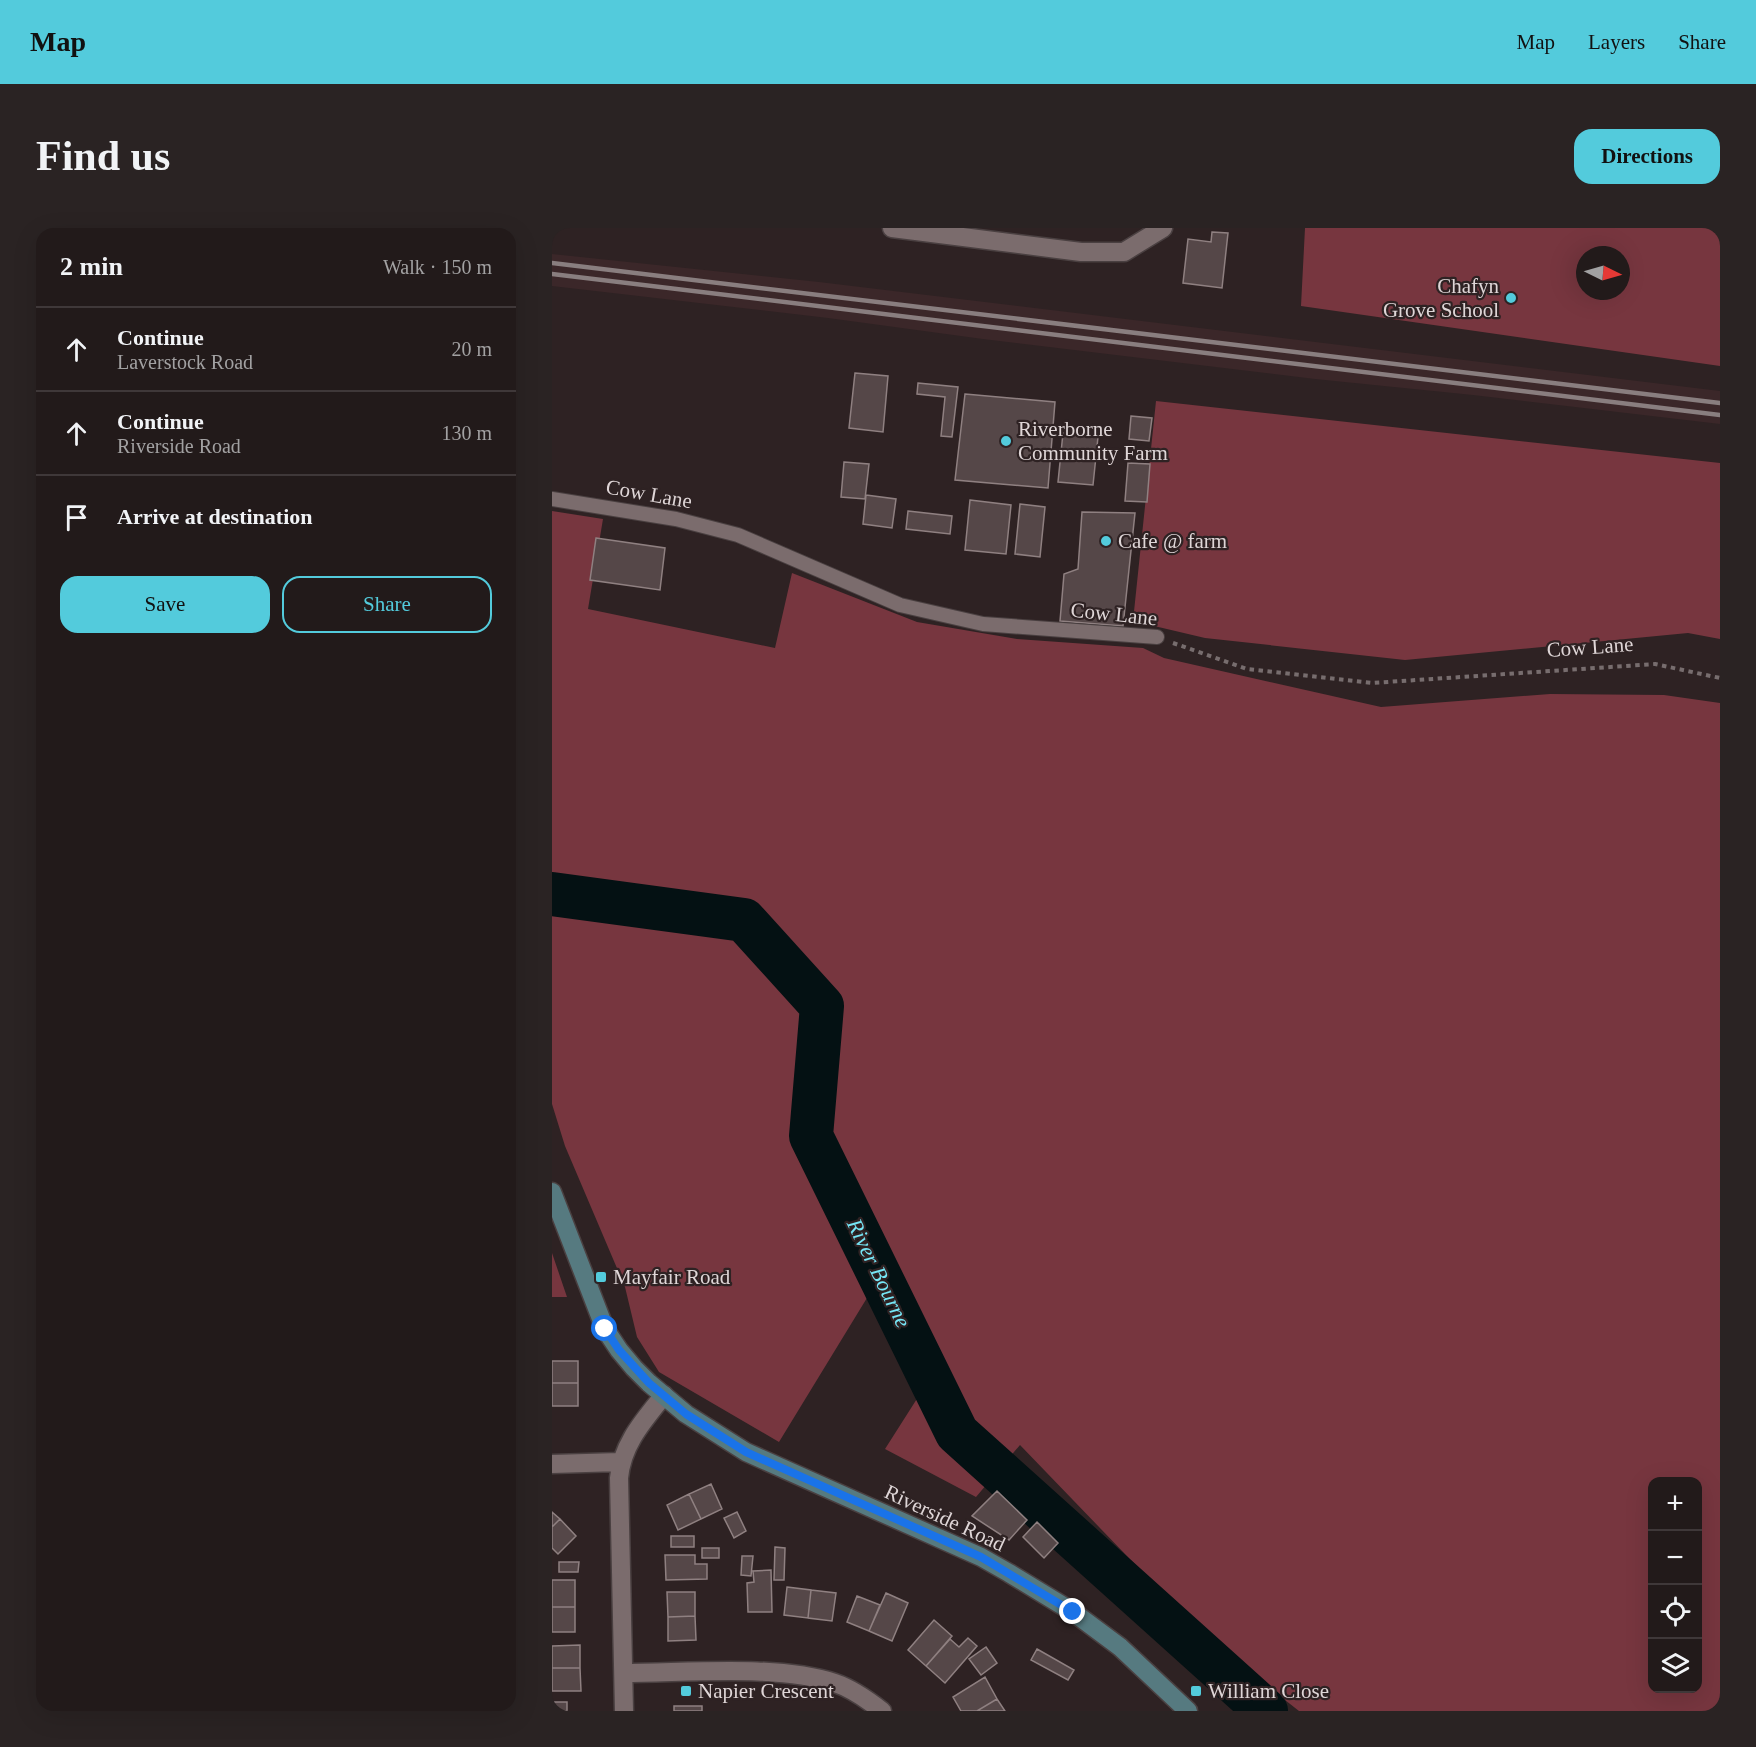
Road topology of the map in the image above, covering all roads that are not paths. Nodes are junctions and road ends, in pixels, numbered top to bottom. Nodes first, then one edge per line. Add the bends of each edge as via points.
1 (892, 228) edge
2 (1163, 228) edge
3 (552, 499) edge
4 (1157, 637) road end
5 (552, 1192) edge
6 (664, 1395) junction
7 (620, 1462) junction
8 (552, 1464) edge
9 (624, 1674) junction
10 (624, 1711) edge
11 (882, 1711) edge
12 (1188, 1711) edge

1 - 2 street via 1081,252 1124,252
3 - 4 lane, Cow Lane via 676,519 738,535 910,608 982,624
5 - 6 street, Riverside Road via 605,1329 634,1368
6 - 7 street via 631,1439
6 - 12 street, Riverside Road via 713,1433 746,1452 972,1553 1029,1585 1120,1647
7 - 8 street
7 - 9 street
9 - 10 street
9 - 11 street via 737,1672 810,1677 862,1695

